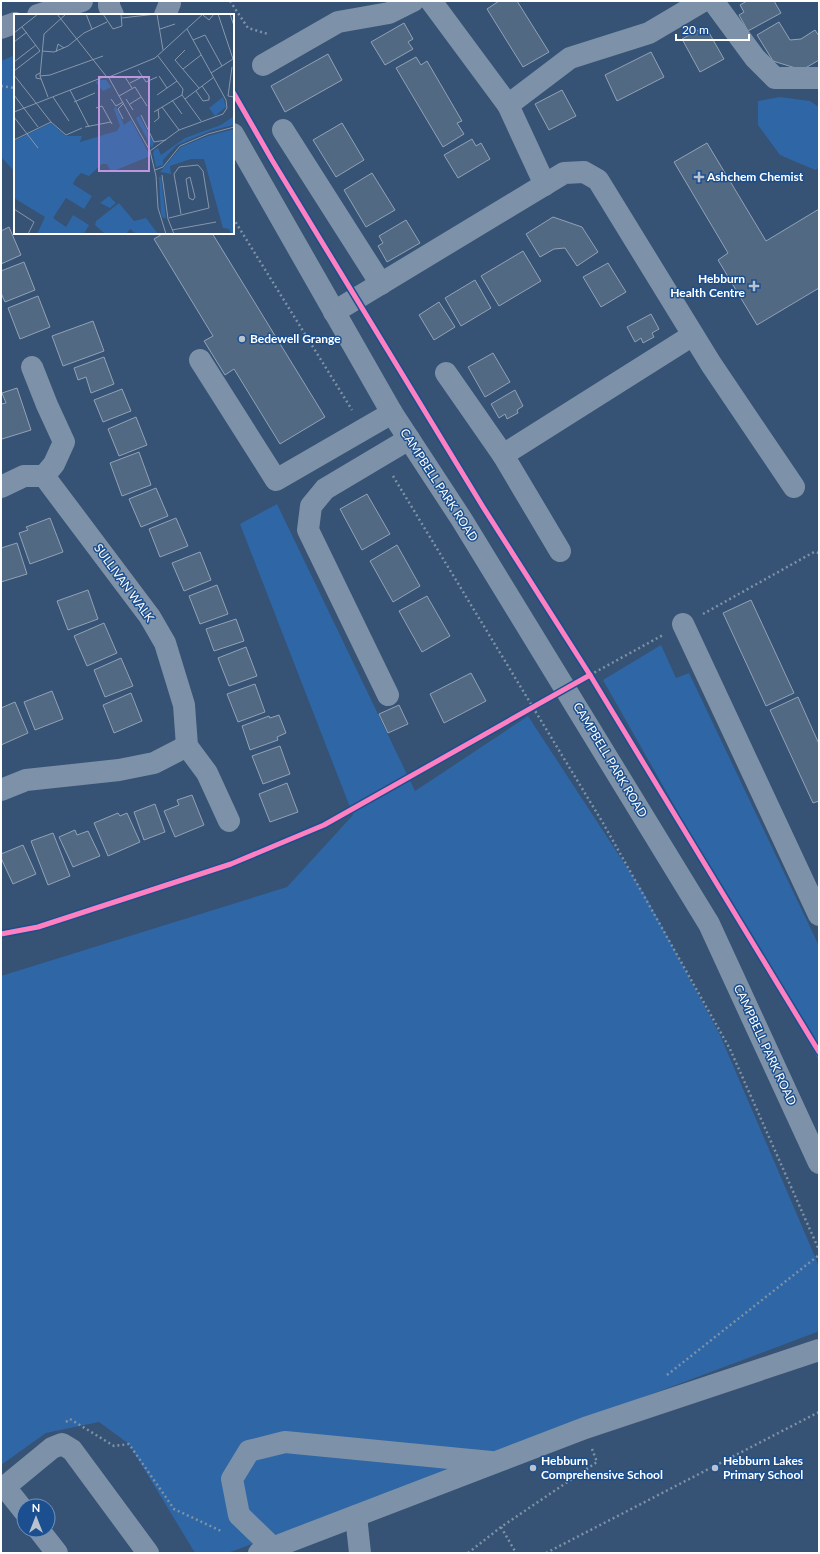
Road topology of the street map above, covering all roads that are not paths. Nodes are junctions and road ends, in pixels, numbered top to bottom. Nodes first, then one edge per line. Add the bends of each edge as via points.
1 (82, 1) edge
2 (109, 1) edge
3 (413, 1) edge
4 (431, 1) edge
5 (703, 1) edge
6 (713, 1) edge
7 (41, 14) edge
8 (113, 14) edge
9 (14, 23) edge
10 (1, 28) edge
11 (14, 39) edge
12 (1, 43) edge
13 (263, 65) dead end
14 (819, 78) edge
15 (508, 105) junction
16 (283, 130) dead end
17 (234, 136) edge
18 (234, 165) edge
19 (545, 185) junction
20 (381, 284) junction
21 (334, 312) junction
22 (693, 336) junction
23 (200, 360) dead end
24 (32, 367) dead end
25 (446, 373) dead end
26 (392, 413) junction
27 (409, 439) junction
28 (503, 455) junction
29 (44, 476) junction
30 (1, 487) edge
31 (794, 487) dead end
32 (560, 551) dead end
33 (683, 624) dead end
34 (388, 695) dead end
35 (187, 746) junction
36 (1, 790) edge
37 (229, 821) dead end
38 (819, 915) edge
39 (819, 1163) edge
40 (819, 1350) edge
41 (496, 1462) junction
42 (3, 1488) edge
43 (16, 1502) edge
44 (356, 1516) junction
45 (45, 1538) edge
46 (266, 1550) edge
47 (57, 1553) edge
48 (148, 1553) edge
49 (360, 1553) edge

1 - 7 main road
2 - 8 main road
3 - 13 street via 390,13 338,22
4 - 15 street
5 - 15 street via 649,33 570,58
6 - 14 street via 755,58 775,78
9 - 10 main road
11 - 12 main road
15 - 19 street
16 - 20 street
17 - 21 street, CAMPBELL PARK ROAD
18 - 21 street, CAMPBELL PARK ROAD
19 - 20 street
19 - 22 street via 564,173 584,172 598,180
20 - 21 street
21 - 26 street, CAMPBELL PARK ROAD
22 - 28 street
22 - 31 street
23 - 26 street via 276,480
24 - 29 street via 64,442 54,464
25 - 28 street
26 - 27 street, CAMPBELL PARK ROAD
27 - 34 street via 325,489 311,506 308,530
27 - 39 street, CAMPBELL PARK ROAD via 567,689 709,924
28 - 32 street
29 - 30 street via 24,476
29 - 35 street, SULLIVAN WALK via 150,617 165,643 184,705
33 - 38 street
35 - 36 street via 154,763 119,770 26,780
35 - 37 street via 207,773
40 - 41 street via 583,1429
41 - 44 street
41 - 46 street via 285,1442 249,1451 232,1479 239,1515
42 - 43 street
42 - 48 street via 52,1448 62,1444 72,1450
44 - 46 street
44 - 49 street
45 - 47 street

